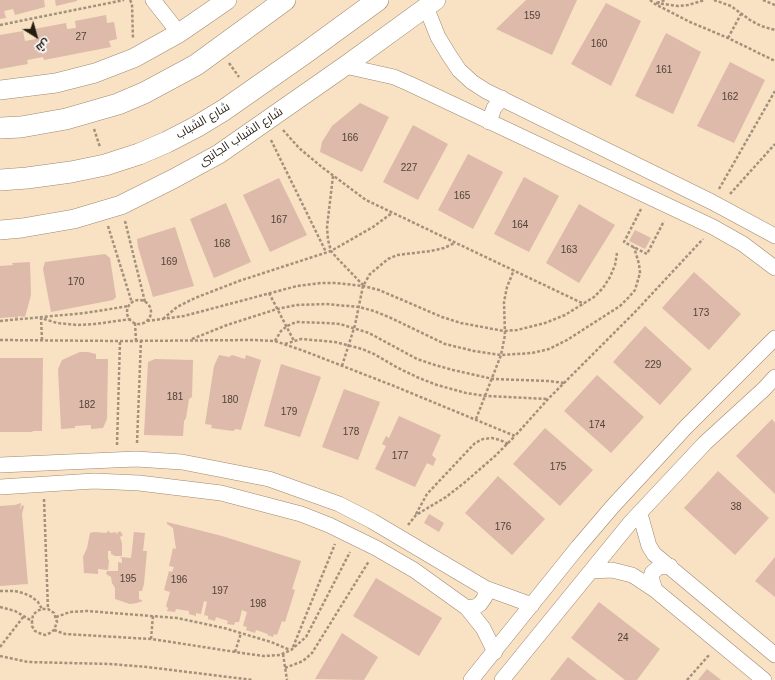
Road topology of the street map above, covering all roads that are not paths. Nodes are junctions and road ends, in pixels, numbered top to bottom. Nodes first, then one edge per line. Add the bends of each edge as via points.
1 (153, 0) edge
2 (227, 0) edge
3 (285, 0) edge
4 (378, 0) edge
5 (431, 3) edge
6 (178, 34) junction
7 (345, 66) junction
8 (0, 90) edge
9 (502, 98) junction
10 (489, 122) junction
11 (0, 128) edge
12 (0, 180) edge
13 (0, 230) edge
14 (775, 236) edge
15 (775, 268) edge
16 (775, 338) edge
17 (775, 377) edge
18 (136, 459) junction
19 (0, 465) edge
20 (136, 483) junction
21 (0, 487) edge
22 (640, 514) junction
23 (670, 566) junction
24 (591, 571) junction
25 (485, 588) junction
26 (655, 590) junction
27 (532, 605) junction
28 (467, 608) junction
29 (495, 652) junction
30 (775, 655) edge
31 (471, 680) edge
32 (502, 680) edge
33 (764, 680) edge

1 - 6 street
2 - 6 street
3 - 11 main road via 196,65 144,93 66,119
4 - 12 main road, شارع الشباب via 249,92 178,136 139,154 105,165 71,172
5 - 7 street, شارع الشباب الجانبى
5 - 9 street via 438,37 459,70 472,82
6 - 8 street via 134,58 95,73 56,83
7 - 10 street via 394,77
7 - 13 street, شارع الشباب الجانبى via 219,154 121,205 74,219
9 - 10 street via 494,108
9 - 14 street
10 - 15 street via 713,227 743,244
16 - 27 street via 649,466 578,547
17 - 22 street via 704,443
18 - 19 street
18 - 20 street
18 - 25 street via 182,462 269,479 339,504
20 - 21 street via 94,481
20 - 28 street via 220,493 301,514 376,548 414,570
22 - 23 street via 649,546 654,554
22 - 24 street
23 - 26 street via 659,567 652,573
23 - 30 street
24 - 26 street via 620,571
24 - 32 street
25 - 27 street
25 - 28 street via 485,597 480,604
26 - 33 street
27 - 29 street
28 - 29 street via 483,628
29 - 31 street

